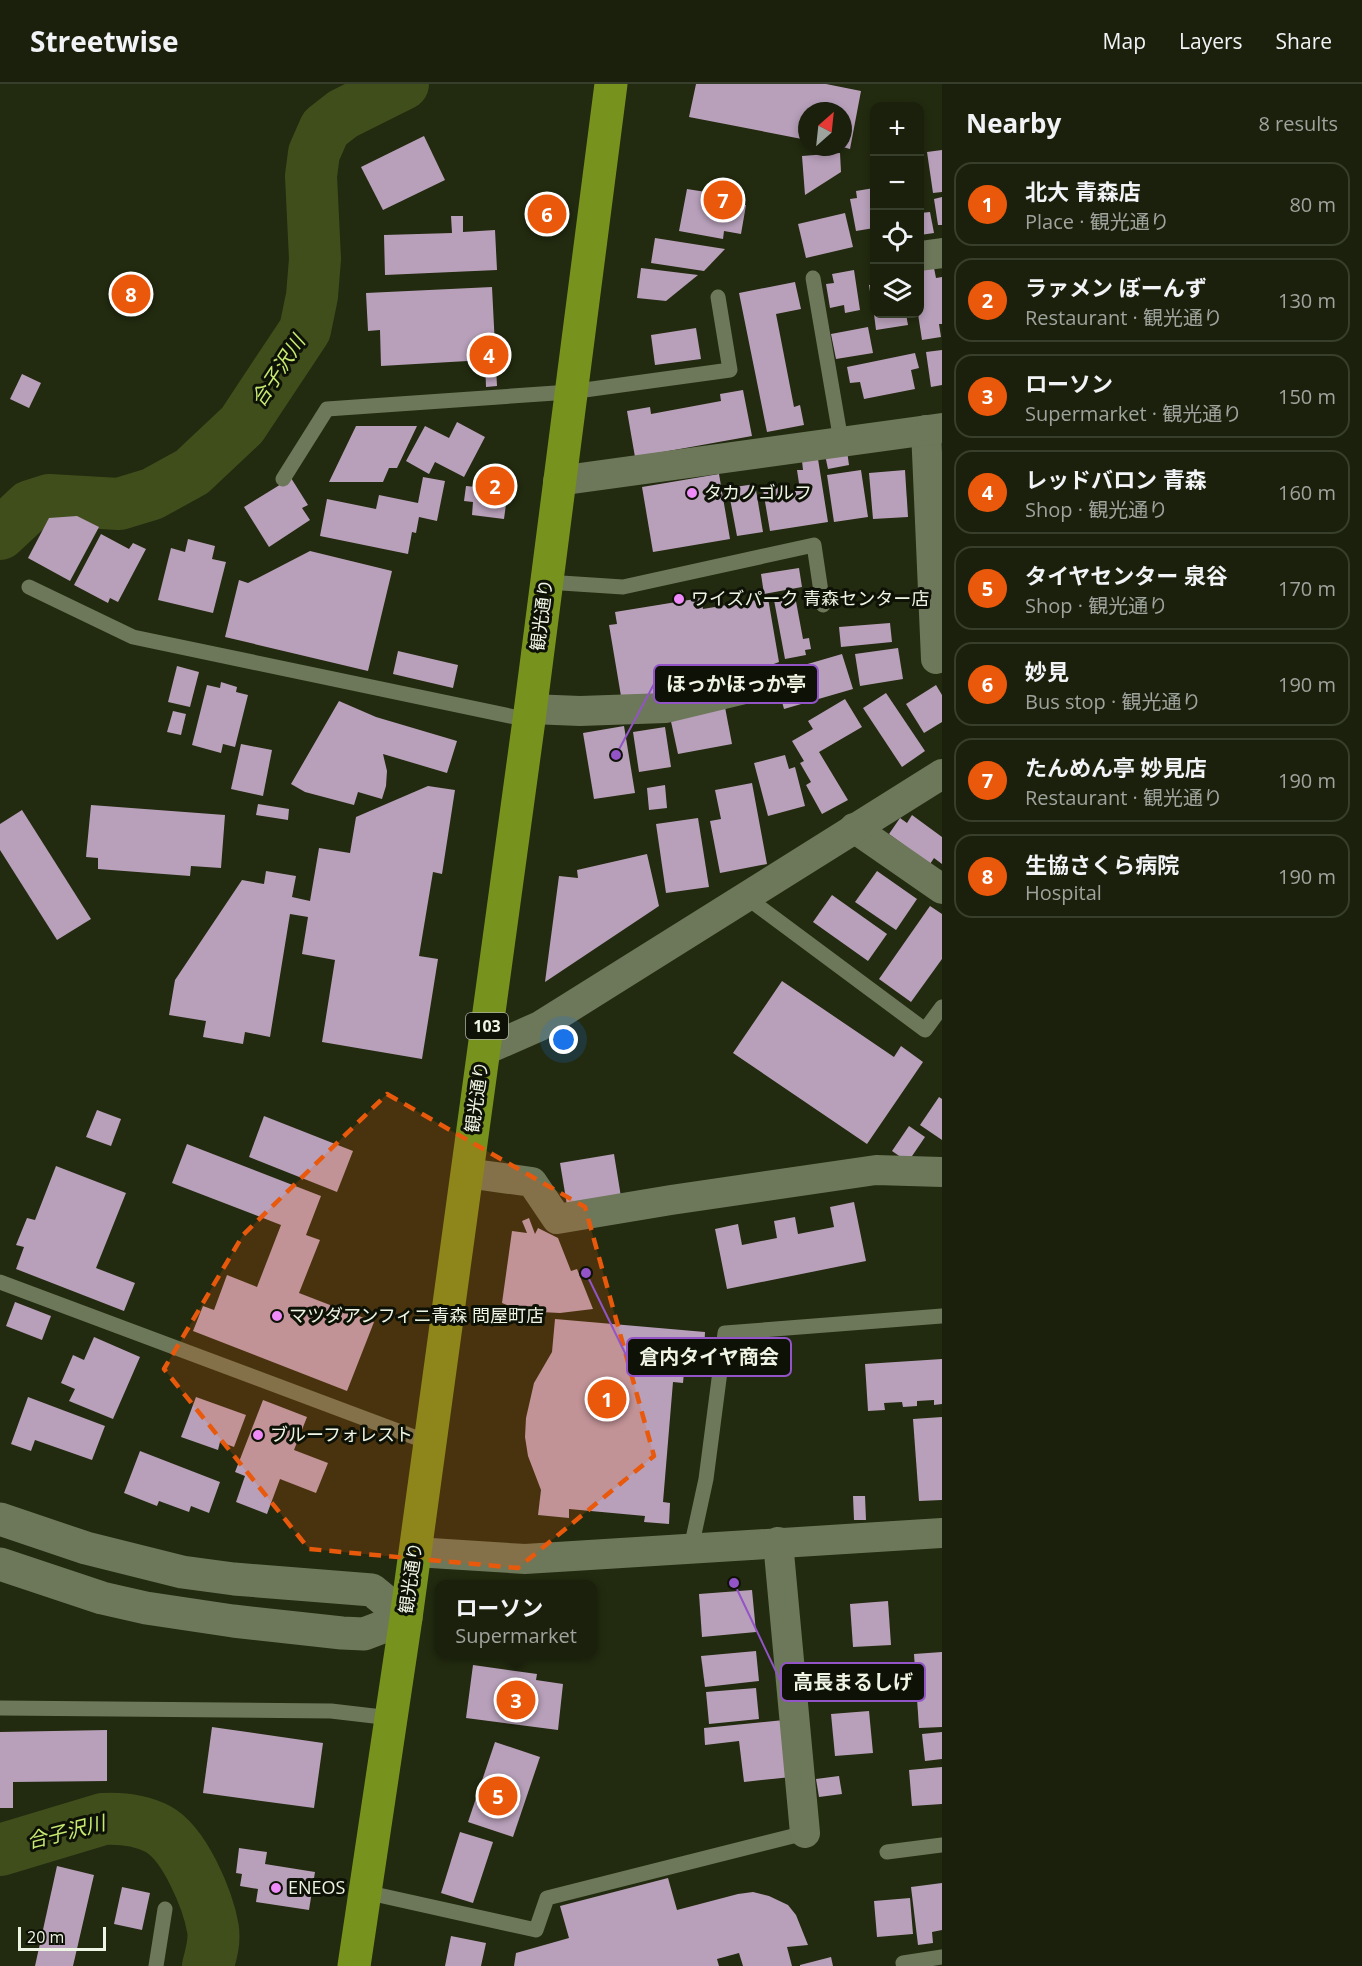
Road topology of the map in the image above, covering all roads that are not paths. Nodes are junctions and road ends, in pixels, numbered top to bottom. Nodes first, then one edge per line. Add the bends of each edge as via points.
1 (611, 84) edge
2 (942, 253) edge
3 (924, 255) edge
4 (813, 278) dead end
5 (718, 297) dead end
6 (570, 392) junction
7 (934, 429) edge
8 (841, 441) junction
9 (283, 479) dead end
10 (558, 481) junction
11 (546, 582) junction
12 (29, 587) dead end
13 (823, 605) dead end
14 (936, 659) dead end
15 (761, 685) dead end
16 (530, 714) junction
17 (942, 774) edge
18 (854, 828) junction
19 (942, 889) edge
20 (746, 897) junction
21 (942, 1007) edge
22 (483, 1051) junction
23 (942, 1172) edge
24 (466, 1173) junction
25 (0, 1282) edge
26 (942, 1316) edge
27 (430, 1443) junction
28 (0, 1519) edge
29 (942, 1533) edge
30 (778, 1542) junction
31 (691, 1548) junction
32 (415, 1552) junction
33 (0, 1564) edge
34 (406, 1618) junction
35 (0, 1708) edge
36 (391, 1718) junction
37 (805, 1833) joint
38 (942, 1845) edge
39 (887, 1851) dead end
40 (365, 1892) junction
41 (165, 1909) dead end
42 (942, 1957) edge
43 (903, 1962) dead end
44 (156, 1966) edge
45 (354, 1966) edge

1 - 6 highway, 観光通り / 103
2 - 3 street
4 - 8 lane
5 - 6 lane via 730,370
6 - 9 lane via 327,409
6 - 10 highway, 観光通り / 103
7 - 8 street
7 - 14 street
8 - 10 street
10 - 11 highway, 観光通り / 103
11 - 13 lane via 623,587 814,545
11 - 16 highway, 観光通り / 103
12 - 16 lane via 133,637
15 - 16 street via 666,708
16 - 22 highway, 観光通り / 103
17 - 18 street
18 - 19 street
18 - 20 street
20 - 21 lane via 925,1030
20 - 22 street via 540,1026
22 - 24 highway, 観光通り / 103
23 - 24 street via 876,1170 556,1218 532,1182
24 - 27 highway, 観光通り / 103
25 - 27 lane
26 - 31 lane via 725,1333 706,1479
27 - 32 highway, 観光通り / 103
28 - 34 street via 86,1548 182,1572 372,1590
29 - 30 street
30 - 31 street
30 - 37 street
31 - 32 street via 525,1559
32 - 34 highway, 観光通り / 103
33 - 34 street via 102,1598 187,1615 364,1634
34 - 36 highway, 観光通り / 103
35 - 36 lane via 331,1711
36 - 40 highway, 観光通り / 103
37 - 40 lane via 547,1898 536,1930
38 - 39 lane
40 - 45 highway, 観光通り / 103
41 - 44 lane
42 - 43 lane

